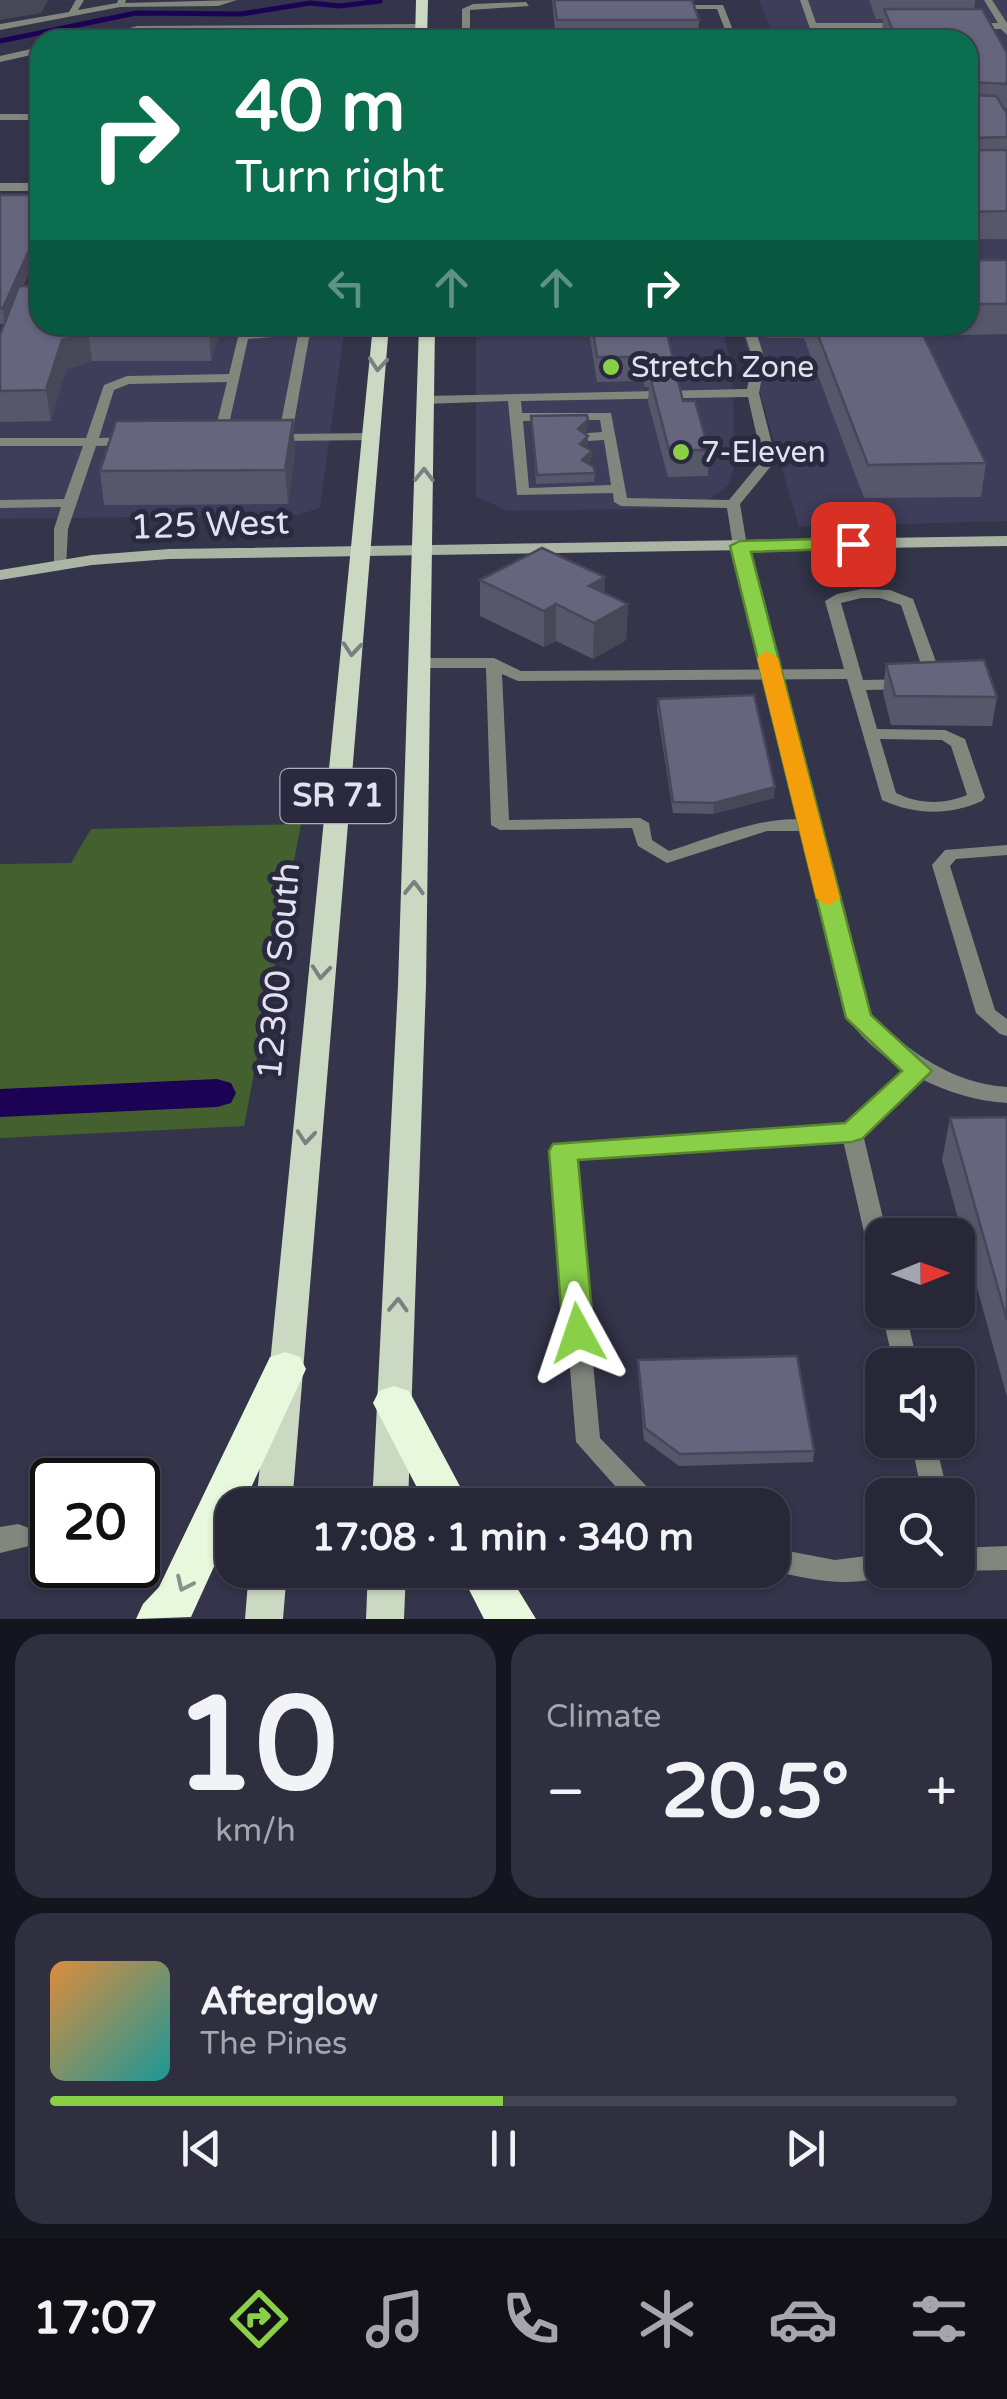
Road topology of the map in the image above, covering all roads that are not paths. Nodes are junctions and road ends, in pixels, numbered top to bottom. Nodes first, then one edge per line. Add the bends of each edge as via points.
1 (80, 0) edge
2 (233, 0) edge
3 (422, 0) edge
4 (804, 0) edge
5 (988, 0) edge
6 (121, 2) edge
7 (526, 4) dead end
8 (652, 7) edge
9 (72, 14) junction
10 (812, 25) junction
11 (927, 26) edge
12 (965, 26) edge
13 (0, 27) edge
14 (359, 28) joint
15 (1006, 28) edge
16 (132, 30) edge
17 (380, 30) edge
18 (421, 30) edge
19 (467, 30) edge
20 (729, 30) edge
21 (814, 30) edge
22 (30, 52) edge
23 (0, 59) edge
24 (0, 108) edge
25 (30, 108) edge
26 (0, 117) edge
27 (30, 117) edge
28 (0, 187) edge
29 (30, 187) edge
30 (256, 335) edge
31 (305, 335) edge
32 (380, 335) edge
33 (427, 335) edge
34 (751, 335) edge
35 (234, 378) junction
36 (753, 393) junction
37 (514, 397) junction
38 (425, 400) junction
39 (516, 416) junction
40 (610, 436) junction
41 (371, 437) junction
42 (588, 437) edge
43 (269, 438) edge
44 (285, 438) junction
45 (220, 439) junction
46 (236, 439) edge
47 (202, 440) edge
48 (146, 441) edge
49 (0, 442) edge
50 (91, 442) junction
51 (590, 452) edge
52 (612, 452) junction
53 (619, 489) junction
54 (70, 502) junction
55 (0, 504) edge
56 (732, 504) junction
57 (1007, 540) edge
58 (740, 546) junction
59 (422, 551) junction
60 (362, 552) junction
61 (61, 565) junction
62 (0, 575) edge
63 (418, 663) junction
64 (494, 664) junction
65 (772, 674) junction
66 (855, 680) junction
67 (871, 734) junction
68 (810, 826) junction
69 (1007, 850) edge
70 (1007, 1029) edge
71 (918, 1071) junction
72 (1007, 1095) edge
73 (852, 1132) junction
74 (872, 1218) edge
75 (285, 1369) junction
76 (394, 1403) junction
77 (275, 1488) edge
78 (391, 1488) edge
79 (439, 1488) edge
80 (632, 1488) edge
81 (1007, 1558) edge
82 (975, 1559) edge
83 (790, 1563) edge
84 (865, 1568) edge
85 (267, 1588) edge
86 (386, 1588) edge
87 (491, 1588) edge
88 (159, 1619) edge
89 (264, 1619) edge
90 (385, 1619) edge
91 (513, 1619) edge

1 - 9 lane
2 - 6 lane
3 - 18 main road
4 - 10 lane
5 - 15 lane
6 - 9 lane
7 - 19 lane via 466,9
8 - 20 lane via 720,6
9 - 13 lane
10 - 11 lane
10 - 21 lane
12 - 15 lane
14 - 16 lane
14 - 17 lane
22 - 23 lane
24 - 25 lane
26 - 27 lane
28 - 29 street
30 - 35 lane via 243,336
31 - 44 lane
32 -> 41 main road, 12300 South / SR 71
33 - 38 main road, SR 71
34 - 36 lane via 759,360
35 - 45 lane
35 - 50 lane via 127,380 108,388
36 - 37 lane
36 - 56 lane via 769,460
37 - 38 lane
37 - 39 lane
59 -> 38 main road, SR 71
39 - 40 lane via 606,416
39 - 53 lane via 527,461 522,492
40 - 42 lane
40 - 52 lane
41 - 44 lane
41 - 60 main road, 12300 South / SR 71
43 - 44 lane
45 - 46 lane
45 - 47 lane
48 - 50 lane
49 - 50 lane
50 - 54 lane
51 - 52 lane
52 - 53 lane
53 - 56 lane via 622,502
54 - 55 lane
54 - 61 lane via 61,529
56 - 58 lane
57 - 58 main road, 125 West
58 - 59 main road, 125 West
58 - 65 street
59 - 60 main road, 125 West
59 - 63 main road, SR 71
60 - 61 main road, 125 West via 169,554
60 -> 75 main road, 12300 South / SR 71
61 - 62 main road, 125 West
63 - 64 lane
76 -> 63 main road, SR 71
64 - 65 lane via 518,676
64 - 68 lane via 500,825 640,823 644,842 667,858 765,826
65 - 66 lane
65 - 68 street
66 - 66 lane via 921,684 934,678 908,602 893,593 849,593 834,601
66 - 67 lane
67 - 67 lane via 888,796 908,806 959,806 976,796 959,743 945,735
68 - 71 street via 859,1018
69 - 70 lane via 950,854 941,865 986,1014
71 - 72 street via 989,1096
71 - 73 lane
73 - 74 lane
73 - 80 lane via 563,1151 588,1442
75 - 77 main road, 12300 South / SR 71
75 -> 88 highway via 175,1602
76 - 78 main road, SR 71
76 - 79 highway
81 - 82 lane
83 - 84 lane via 836,1572
85 - 89 main road
86 - 90 main road
87 - 91 highway

